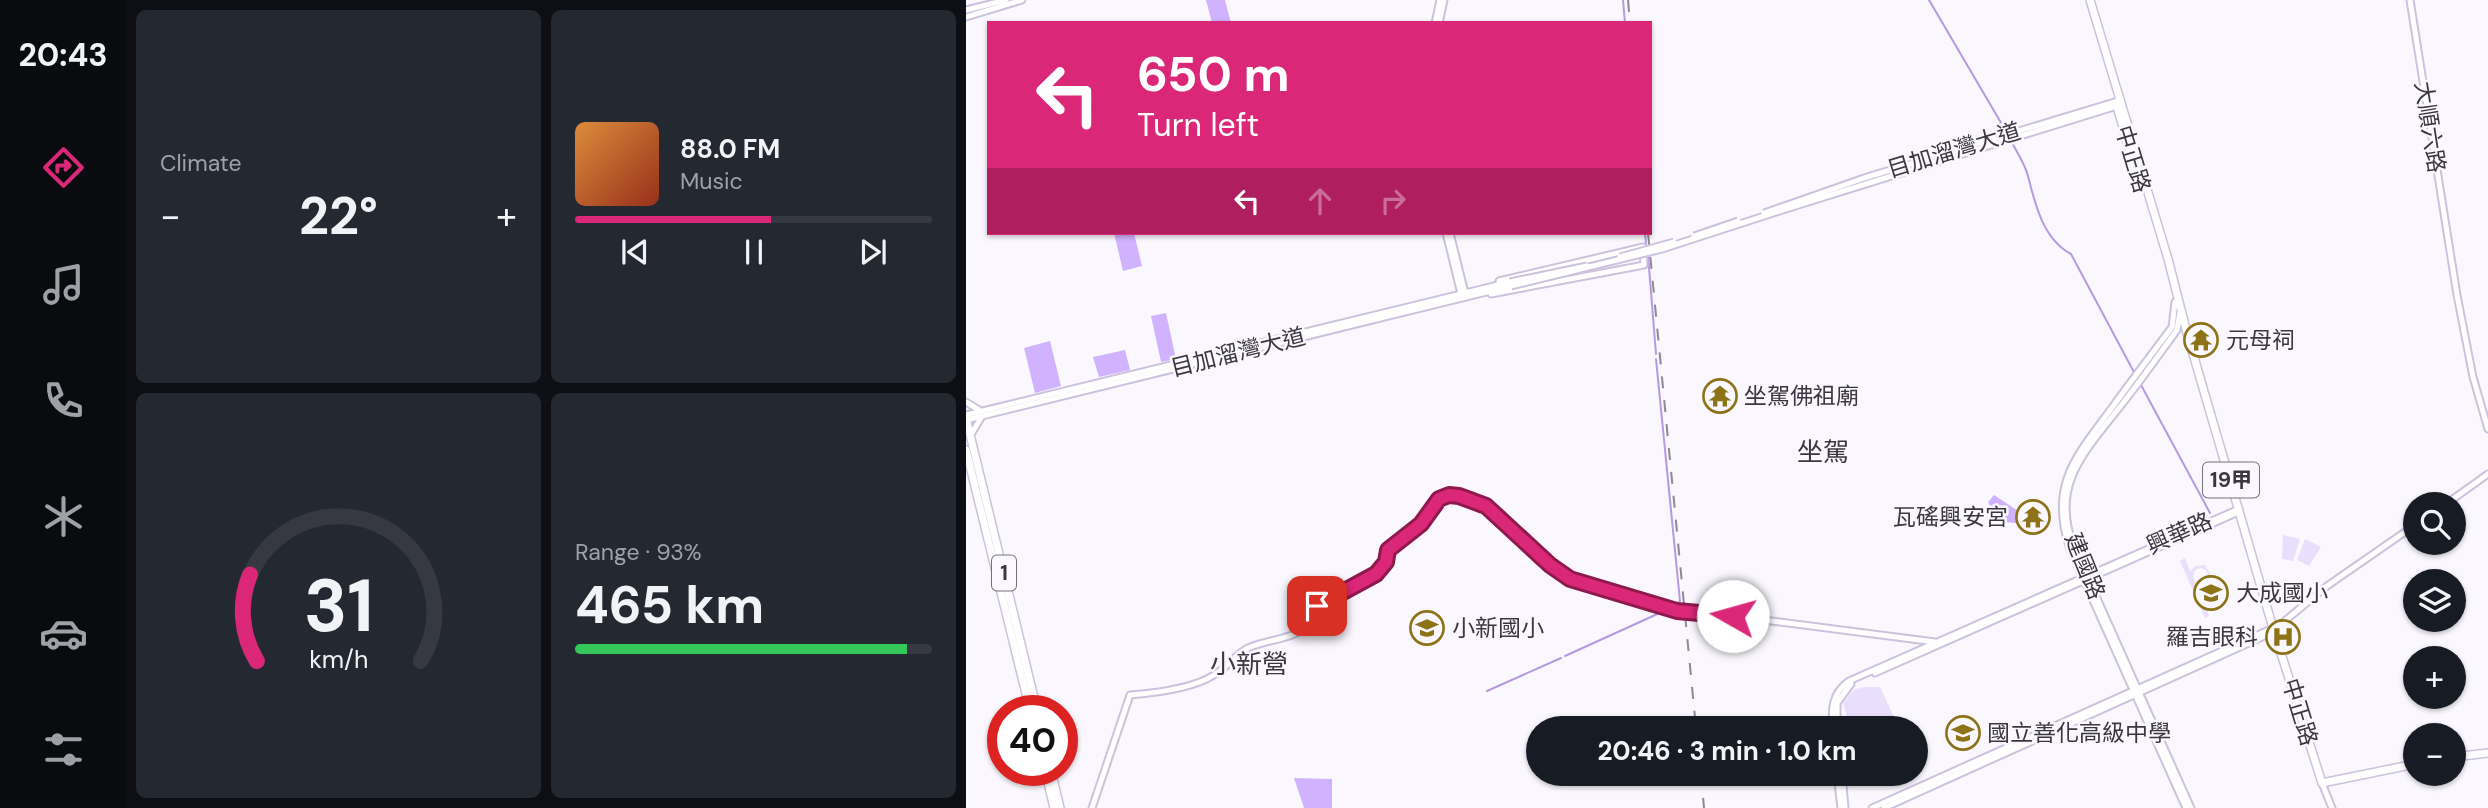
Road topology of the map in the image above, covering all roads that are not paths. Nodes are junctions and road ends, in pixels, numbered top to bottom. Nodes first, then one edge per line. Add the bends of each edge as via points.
1 (1006, 0) edge
2 (1022, 0) edge
3 (1442, 0) edge
4 (2088, 0) edge
5 (2410, 0) edge
6 (966, 10) edge
7 (966, 17) edge
8 (1437, 21) edge
9 (2118, 103) junction
10 (1449, 235) edge
11 (1474, 292) junction
12 (1464, 295) junction
13 (2178, 301) junction
14 (2180, 319) junction
15 (2187, 333) junction
16 (2136, 380) junction
17 (966, 402) edge
18 (987, 412) junction
19 (966, 418) edge
20 (2488, 429) edge
21 (970, 436) junction
22 (966, 450) edge
23 (2488, 474) edge
24 (2463, 492) edge
25 (2239, 509) junction
26 (2403, 534) edge
27 (2085, 578) junction
28 (2273, 628) junction
29 (1935, 642) junction
30 (2137, 691) junction
31 (1026, 695) edge
32 (1033, 695) edge
33 (1834, 716) edge
34 (1836, 716) edge
35 (2488, 753) edge
36 (2466, 756) edge
37 (2403, 766) edge
38 (2322, 783) junction
39 (1049, 786) edge
40 (1055, 786) edge
41 (1840, 786) edge
42 (1054, 808) edge
43 (1060, 808) edge
44 (1092, 808) edge
45 (1843, 808) edge
46 (1872, 808) edge
47 (1884, 808) edge
48 (2186, 808) edge
49 (2191, 808) edge
50 (2332, 808) edge

1 - 6 street
2 - 7 street
3 - 8 street
4 - 9 main road, 19甲
5 - 20 street, 大順六路 via 2473,377
9 - 11 street, 目加溜灣大道, bridge via 1633,254
9 - 13 main road, 中正路 / 19甲
10 - 12 street
11 - 11 street via 1508,292 1644,265 1643,247
11 - 12 street, 目加溜灣大道
12 - 18 street, 目加溜灣大道
13 - 14 main road, 中正路 / 19甲
13 - 15 main road, 中正路 / 19甲
13 - 16 street, 建國路 via 2172,327
14 - 15 main road, 中正路 / 19甲
14 - 16 street, 建國路 via 2177,330
15 - 25 main road, 中正路 / 19甲
16 - 27 street, 建國路 via 2081,454 2070,479 2068,530
17 - 18 street
18 - 19 street, 目加溜灣大道
18 - 21 street
19 - 21 main road, 1
21 - 32 main road, 1
22 - 31 main road, 1
23 - 24 street
25 - 27 street, 興華路
25 - 28 main road, 中正路 / 19甲
26 - 28 street
27 - 29 street, 興華路
27 - 30 street, 建國路
27 - 34 street, 興華路 via 1850,684 1837,703
28 - 30 street
28 - 38 main road, 中正路 / 19甲
29 - 33 street, 興華路 via 1846,683 1833,701
29 - 44 street via 1677,611 1615,593 1570,579 1486,506 1449,495 1439,499 1421,524 1388,550 1386,562 1376,574 1321,601 1301,632 1251,647 1202,680 1130,695
30 - 46 street
30 - 47 street
30 - 48 street, 建國路
30 - 49 street, 建國路
35 - 36 main road
37 - 38 main road
38 - 50 street, 中正路
39 - 42 main road
40 - 43 main road
41 - 45 street

